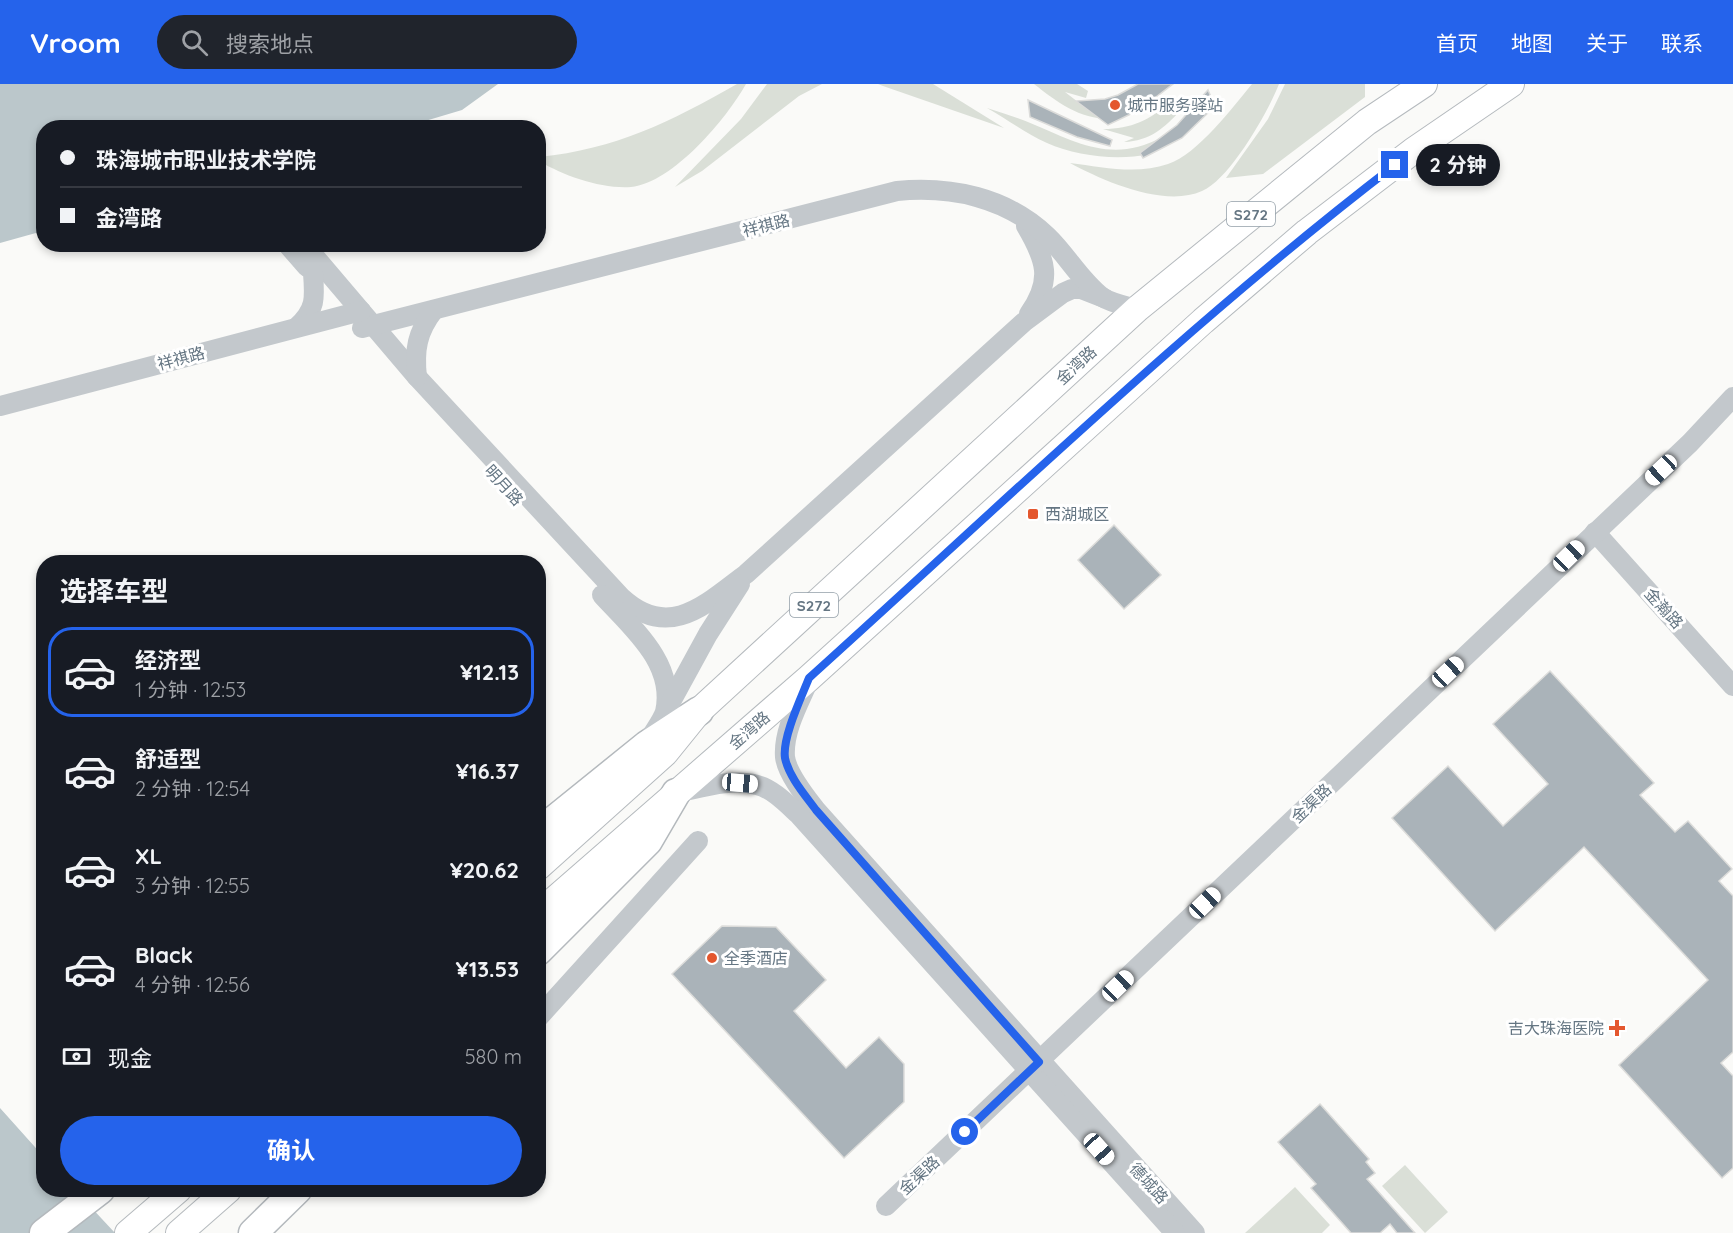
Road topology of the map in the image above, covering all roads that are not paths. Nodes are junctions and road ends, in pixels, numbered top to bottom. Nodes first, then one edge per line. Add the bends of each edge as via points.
1 (1424, 84) edge
2 (1510, 84) edge
3 (1020, 216) junction
4 (294, 252) edge
5 (310, 252) edge
6 (313, 273) junction
7 (1104, 298) junction
8 (1137, 309) junction
9 (434, 310) junction
10 (361, 319) junction
11 (1024, 322) junction
12 (297, 327) junction
13 (417, 377) junction
14 (1733, 397) edge
15 (0, 406) edge
16 (1595, 532) junction
17 (746, 574) junction
18 (809, 678) junction
19 (1733, 686) edge
20 (699, 711) junction
21 (664, 713) junction
22 (646, 745) junction
23 (676, 793) junction
24 (807, 812) junction
25 (546, 826) edge
26 (698, 841) dead end
27 (546, 860) edge
28 (546, 908) edge
29 (546, 943) edge
30 (546, 1009) edge
31 (1034, 1066) junction
32 (91, 1197) edge
33 (170, 1197) edge
34 (220, 1197) edge
35 (290, 1197) edge
36 (886, 1206) dead end
37 (44, 1233) edge
38 (128, 1233) edge
39 (179, 1233) edge
40 (253, 1233) edge
41 (1175, 1233) edge
42 (1195, 1233) edge

1 - 8 main road, 金湾路 / S272 via 1349,136
2 - 18 main road, 金湾路 via 1413,151 1307,232 1203,321
3 - 7 street, 祥祺路 via 1046,236
3 - 9 street, 祥祺路 via 965,193 926,188 897,191
3 - 11 street via 1041,250 1046,268 1044,287
4 - 6 street, 明月路
5 - 10 street, 明月路
6 - 10 street, 明月路
6 - 12 street via 313,305 308,317
7 - 8 street, 祥祺路
7 - 11 street via 1072,289
8 - 20 main road, 金湾路 / S272
9 - 10 street, 祥祺路
9 - 13 street via 417,338
10 - 12 street, 祥祺路
10 - 13 street, 明月路
10 - 21 street, 明月路 via 648,646 664,675
11 - 17 street
12 - 15 street, 祥祺路
13 - 17 street, 明月路 via 634,609 665,619 685,615 701,608
14 - 16 street, 金渠路
16 - 19 street, 金瀚路
16 - 31 street, 金渠路
17 - 21 street
18 - 23 main road, 金湾路
18 - 24 street via 790,726 785,758
20 - 22 highway
20 - 27 main road, 金湾路 / S272 via 665,753
21 - 22 street, 明月路
22 - 25 highway
23 - 24 street via 721,784 757,785
23 - 28 main road, 金湾路
23 - 29 highway via 648,841
24 - 31 street, 德城路
26 - 30 street
31 - 36 street, 金渠路
31 - 41 street, 德城路
31 - 42 street, 德城路
32 - 37 highway
33 - 38 main road
34 - 39 main road
35 - 40 highway

